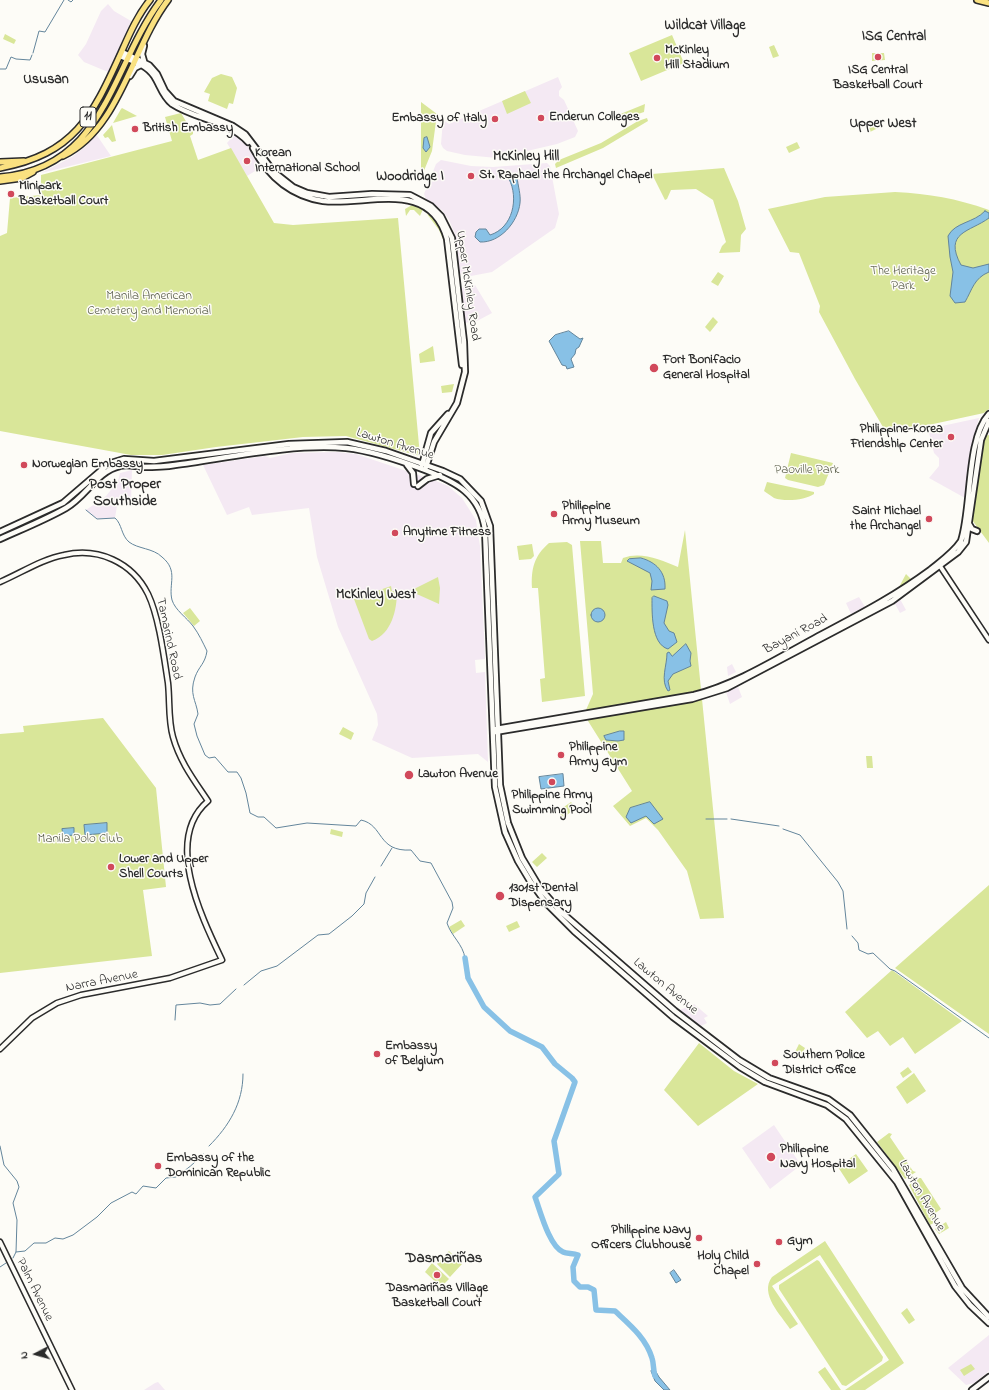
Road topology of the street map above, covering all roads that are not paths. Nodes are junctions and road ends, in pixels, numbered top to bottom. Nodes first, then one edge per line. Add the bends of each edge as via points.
1 (150, 0) edge
2 (161, 0) edge
3 (168, 0) edge
4 (977, 0) edge
5 (989, 3) edge
6 (150, 28) junction
7 (121, 54) junction
8 (128, 57) junction
9 (135, 60) junction
10 (143, 63) junction
11 (112, 107) junction
12 (35, 160) junction
13 (52, 161) junction
14 (0, 162) edge
15 (0, 168) edge
16 (39, 168) junction
17 (0, 176) edge
18 (0, 181) edge
19 (989, 414) edge
20 (989, 421) edge
21 (400, 461) junction
22 (424, 467) junction
23 (440, 475) junction
24 (969, 524) junction
25 (977, 531) dead end
26 (0, 532) edge
27 (0, 539) edge
28 (940, 566) junction
29 (0, 582) edge
30 (989, 640) edge
31 (497, 718) junction
32 (542, 724) junction
33 (509, 729) junction
34 (495, 730) junction
35 (498, 740) junction
36 (222, 960) joint
37 (0, 1049) edge
38 (0, 1242) edge
39 (989, 1317) edge
40 (989, 1323) edge
41 (989, 1377) edge
42 (72, 1390) edge
43 (972, 1390) edge

1 - 7 main road, 11 via 136,21
2 - 8 main road, 11
3 - 6 main road
4 - 5 main road
6 - 9 main road
6 - 10 main road via 142,51
7 - 8 main road, Upper McKinley Road
7 - 12 main road, 11 via 85,122 51,152
8 - 9 main road, Upper McKinley Road
8 - 13 main road, 11 via 104,107 90,128 74,145
9 - 10 main road, Upper McKinley Road
9 - 11 main road
10 - 11 main road via 134,68
10 - 22 main road, Upper McKinley Road via 171,103 232,129 259,155 275,179 292,190 328,201 408,199 428,208 441,222 449,246 462,372 453,406 431,434
11 - 13 main road via 88,140
12 - 14 main road
12 - 15 main road, 11
13 - 16 main road, 11
16 - 17 main road, 11
16 - 18 main road via 22,178
19 - 32 main road, Bayani Road via 976,441 961,541 907,587 884,602 714,690
20 - 24 main road, Bayani Road via 981,440
21 - 22 main road, Lawton Avenue
21 - 23 main road via 411,469 416,485
21 - 27 main road, Lawton Avenue via 372,452 335,447 276,451 173,465 124,465 107,472 66,508
22 - 23 main road, Lawton Avenue
22 - 26 main road, Lawton Avenue via 372,447 335,441 280,445 160,461 124,459 111,463 99,471 63,503
22 - 31 main road, Lawton Avenue via 451,474 466,484 481,501 489,519
23 - 34 main road, Lawton Avenue via 456,483 471,497 484,523
24 - 25 main road via 972,530
24 - 28 main road, Bayani Road via 963,546
28 - 30 street
28 - 32 main road, Bayani Road via 885,605 727,688 692,699
29 - 36 street, Tamarind Road via 52,559 81,552 96,553 107,556 127,568 149,596 168,687 171,729 177,749 190,775 208,801 199,810 190,828 188,865 199,909
31 - 33 main road
31 - 34 main road, Lawton Avenue
32 - 33 main road, Bayani Road
33 - 34 main road, Bayani Road
33 - 35 main road
34 - 35 main road, Lawton Avenue
34 - 40 main road, Lawton Avenue via 495,787 504,827 523,869 546,903 574,931 666,1011 740,1067 765,1082 827,1105 846,1119 897,1182 954,1286
35 - 39 main road, Lawton Avenue via 500,785 508,823 526,867 551,900 573,923 675,1011 739,1060 769,1078 821,1096 844,1109 888,1161 962,1288
36 - 37 street, Narra Avenue via 170,978 57,1003 32,1018
38 - 42 street, Palm Avenue
41 - 43 main road

